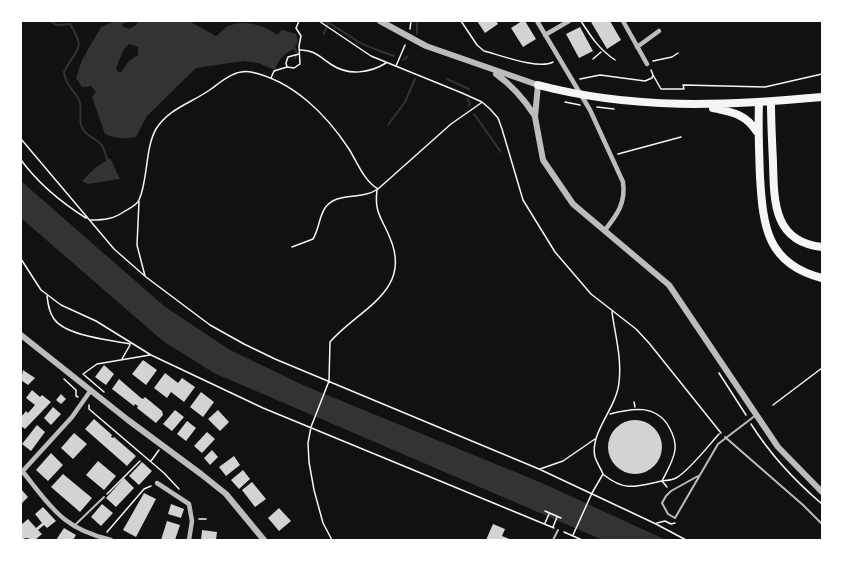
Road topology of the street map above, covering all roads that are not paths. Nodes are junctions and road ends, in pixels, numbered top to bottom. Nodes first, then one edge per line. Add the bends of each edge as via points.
1 (380, 21) edge
2 (537, 21) edge
3 (569, 21) edge
4 (623, 21) edge
5 (659, 32) dead end
6 (545, 35) junction
7 (637, 47) junction
8 (647, 64) road end
9 (490, 70) junction
10 (538, 85) junction
11 (822, 97) edge
12 (771, 102) junction
13 (759, 103) junction
14 (698, 104) junction
15 (535, 117) junction
16 (757, 132) junction
17 (605, 230) junction
18 (822, 247) edge
19 (822, 278) edge
20 (21, 335) edge
21 (90, 390) junction
22 (756, 415) junction
23 (725, 436) junction
24 (22, 473) edge
25 (699, 476) junction
26 (157, 483) road end
27 (822, 492) edge
28 (104, 497) road end
29 (822, 524) edge
30 (73, 527) junction
31 (558, 530) road end
32 (111, 540) edge
33 (189, 540) edge
34 (264, 540) edge
35 (553, 540) edge

1 - 9 street via 426,46
2 - 6 street
3 - 6 street
4 - 7 street
5 - 7 street
6 - 17 street via 587,106 620,176 624,190 621,207
7 - 8 street
9 - 10 street
9 - 15 street via 524,98
10 - 14 highway via 606,100
10 - 15 street
11 - 12 highway
12 - 13 highway
12 - 18 highway via 774,196 779,218 800,241
13 - 14 highway
13 - 16 highway
14 - 16 highway via 743,116
15 - 17 street via 543,160 573,204
16 - 19 highway via 764,219 770,241 795,268
17 - 22 street via 669,285
20 - 21 street
21 - 24 street via 72,417
21 - 34 street via 226,494
22 - 23 lane
22 - 27 street via 778,447
23 - 25 lane
23 - 29 lane
24 - 30 street via 60,518
25 - 25 lane via 666,496 662,503 668,514 675,518
26 - 33 street via 189,504
28 - 30 lane
30 - 32 street
31 - 35 lane

